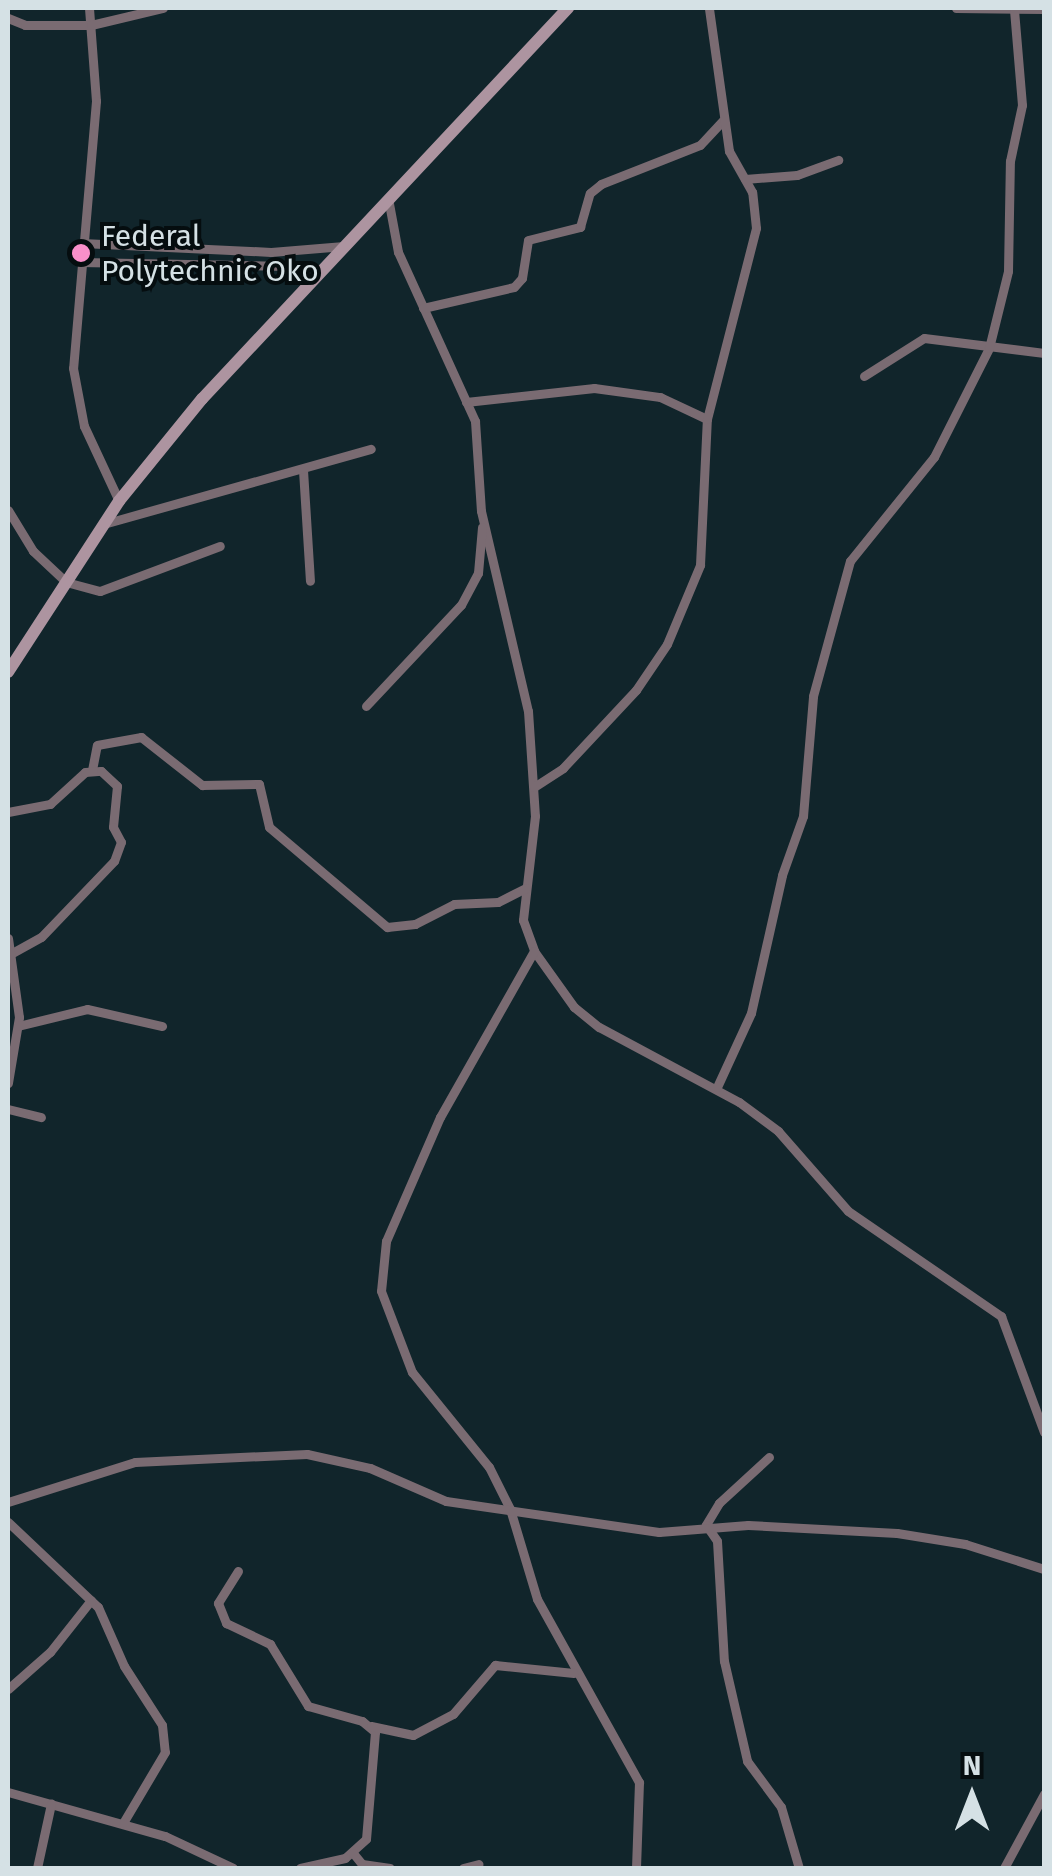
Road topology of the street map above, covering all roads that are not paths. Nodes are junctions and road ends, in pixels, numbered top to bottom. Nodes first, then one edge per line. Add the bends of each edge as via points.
1 (89, 8) edge
2 (164, 8) edge
3 (568, 8) edge
4 (709, 8) edge
5 (956, 8) edge
6 (1008, 9) edge
7 (1044, 10) edge
8 (8, 18) edge
9 (91, 25) junction
10 (723, 120) junction
11 (838, 160) dead end
12 (745, 179) junction
13 (388, 198) junction
14 (82, 244) junction
15 (344, 246) junction
16 (177, 248) junction
17 (225, 250) junction
18 (80, 262) junction
19 (176, 263) junction
20 (225, 263) junction
21 (317, 276) junction
22 (423, 308) junction
23 (989, 348) junction
24 (1044, 353) edge
25 (864, 376) dead end
26 (466, 402) junction
27 (708, 419) junction
28 (371, 449) dead end
29 (303, 470) junction
30 (120, 502) junction
31 (8, 510) edge
32 (482, 511) junction
33 (104, 524) junction
34 (220, 546) dead end
35 (310, 581) dead end
36 (66, 582) junction
37 (8, 672) edge
38 (366, 706) dead end
39 (92, 770) junction
40 (534, 788) junction
41 (8, 812) edge
42 (526, 888) junction
43 (8, 938) edge
44 (534, 952) junction
45 (12, 953) junction
46 (8, 1020) edge
47 (19, 1021) junction
48 (162, 1026) dead end
49 (8, 1083) edge
50 (717, 1088) junction
51 (8, 1109) edge
52 (41, 1117) dead end
53 (1044, 1432) edge
54 (768, 1457) dead end
55 (8, 1502) edge
56 (510, 1508) junction
57 (8, 1522) edge
58 (706, 1525) junction
59 (1044, 1569) edge
60 (238, 1571) dead end
61 (91, 1600) junction
62 (574, 1673) junction
63 (8, 1689) edge
64 (371, 1726) junction
65 (8, 1792) edge
66 (1044, 1794) edge
67 (51, 1804) junction
68 (123, 1823) junction
69 (353, 1854) junction
70 (221, 1860) junction
71 (478, 1864) dead end
72 (37, 1868) edge
73 (212, 1868) edge
74 (233, 1868) edge
75 (300, 1868) edge
76 (390, 1868) edge
77 (462, 1868) edge
78 (636, 1868) edge
79 (799, 1868) edge
80 (1004, 1868) edge

1 - 9 street
2 - 9 street
3 - 13 main road
4 - 10 street
5 - 6 street
6 - 7 street
6 - 23 street via 1022,105 1010,160 1008,272
8 - 9 street
9 - 14 street via 96,101
10 - 12 street via 728,151
10 - 22 street via 700,144 602,184 590,193 580,227 528,240 522,278 514,286
11 - 12 street via 797,175
12 - 27 street via 756,207 753,249 736,288
13 - 15 main road
13 - 22 street via 398,252
14 - 16 street
14 - 18 street
15 - 17 street
15 - 21 main road
16 - 17 street
16 - 19 street
17 - 20 street
18 - 19 street
18 - 30 street via 76,399
19 - 20 street
20 - 21 street via 284,266
21 - 30 main road via 202,399
22 - 26 street
23 - 24 street
23 - 25 street via 924,338
23 - 50 street via 934,457 850,561 813,696 803,816 778,888 751,1013
26 - 27 street via 594,388 660,397
26 - 32 street via 475,421
27 - 40 street via 700,565 667,644 606,723
28 - 29 street
29 - 33 street
29 - 35 street
30 - 33 main road
31 - 36 street via 33,551
32 - 38 street via 481,558 472,588
32 - 40 street via 523,684
33 - 36 main road
34 - 36 street via 108,592
36 - 37 main road
39 - 41 street via 50,804
39 - 42 street via 96,745 141,737 202,784 259,784 268,827 387,926 415,924 454,904 498,902
39 - 45 street via 117,786 113,827 120,852 41,938
40 - 42 street
42 - 44 street via 523,920
43 - 45 street
44 - 50 street via 574,1007 599,1027
44 - 56 street via 455,1083 380,1263 381,1292 398,1346 481,1454
45 - 47 street
46 - 47 street
47 - 48 street via 86,1010
47 - 49 street
50 - 53 street via 778,1132 848,1211 1000,1316
51 - 52 street
54 - 58 street
55 - 56 street via 135,1462 306,1454 370,1468 430,1497
56 - 58 street via 659,1532
56 - 62 street via 523,1564
57 - 61 street
58 - 59 street via 896,1533 965,1544
58 - 79 street via 717,1540 724,1661 746,1761 780,1807
60 - 64 street via 218,1603 226,1624 270,1644 308,1706
61 - 63 street via 50,1652
61 - 68 street via 166,1735 159,1768
62 - 64 street via 495,1665 453,1714 413,1735
62 - 78 street via 644,1795
64 - 69 street via 377,1745 371,1820
65 - 67 street
66 - 80 street
67 - 68 street
67 - 72 street
68 - 70 street
69 - 75 street
69 - 76 street via 362,1864
70 - 73 street
70 - 74 street
71 - 77 street

